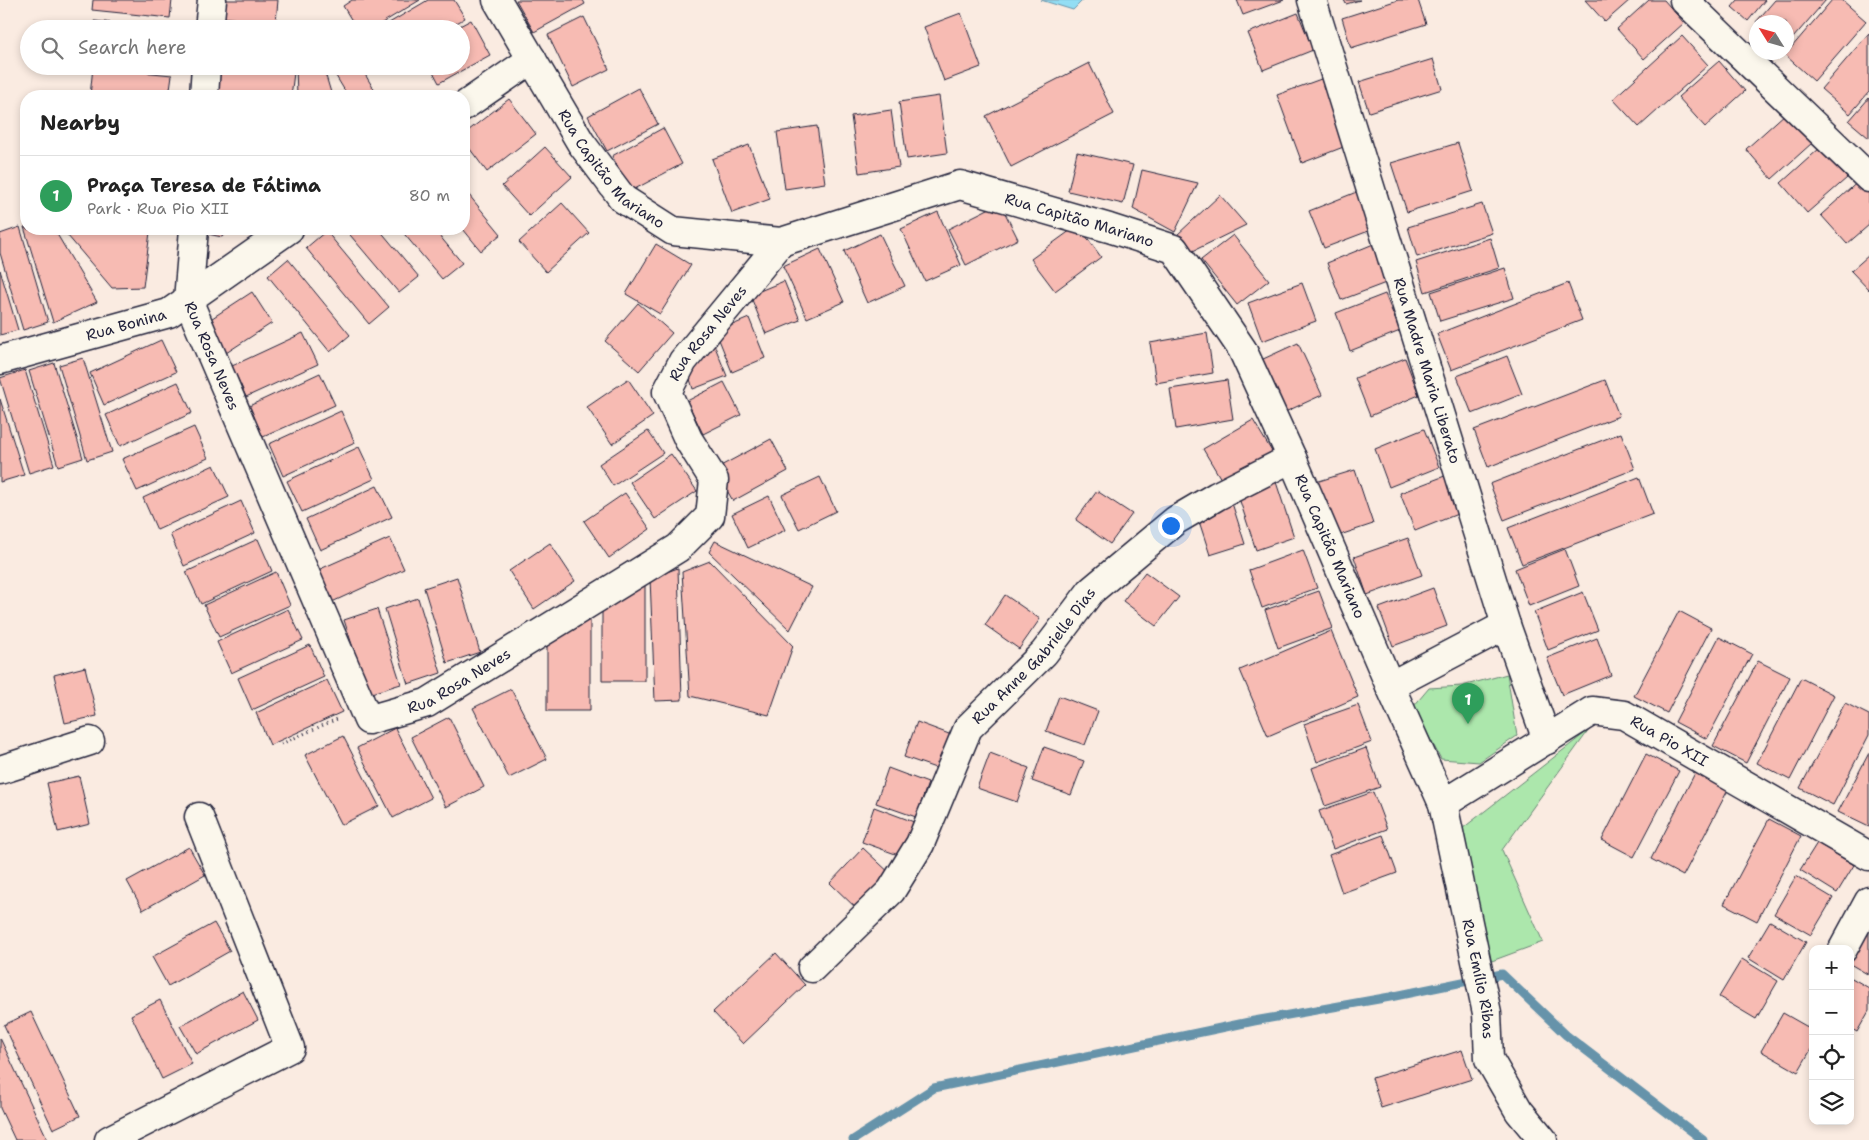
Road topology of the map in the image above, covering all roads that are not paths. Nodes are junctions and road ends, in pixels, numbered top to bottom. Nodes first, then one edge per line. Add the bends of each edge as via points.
1 (212, 0) edge
2 (497, 0) edge
3 (1312, 0) edge
4 (1684, 0) edge
5 (210, 20) edge
6 (532, 59) junction
7 (205, 75) edge
8 (204, 90) edge
9 (470, 102) edge
10 (1869, 178) edge
11 (193, 235) edge
12 (280, 235) edge
13 (781, 242) junction
14 (188, 300) junction
15 (0, 360) edge
16 (1292, 458) junction
17 (1506, 625) junction
18 (1390, 686) junction
19 (1547, 740) junction
20 (90, 741) dead end
21 (0, 770) edge
22 (1443, 804) junction
23 (200, 817) dead end
24 (1869, 856) edge
25 (1869, 901) edge
26 (1845, 945) edge
27 (812, 968) dead end
28 (125, 1136) edge
29 (1543, 1140) edge

1 - 5 street
2 - 6 street, Rua Capitão Mariano
3 - 17 street, Rua Madre Maria Liberato
4 - 10 street
6 - 9 street
6 - 13 street, Rua Capitão Mariano via 581,143 623,199 673,230
7 - 8 street
11 - 14 street, Rua Rosa Neves
12 - 14 street, Rua Bonina
13 - 14 street, Rua Rosa Neves via 683,360 667,392 688,439 714,480 710,516 678,548 427,703 368,720
13 - 16 street, Rua Capitão Mariano via 960,185 1174,249 1242,349
14 - 15 street, Rua Bonina via 169,314
16 - 18 street, Rua Capitão Mariano
16 - 27 street, Rua Anne Gabrielle Dias via 1176,520 1091,590 1044,654 968,728 920,844 891,891
17 - 18 street
17 - 19 street, Rua Madre Maria Liberato
18 - 22 street, Rua Capitão Mariano
19 - 22 street, Rua Pio XII
19 - 24 street, Rua Pio XII via 1592,711 1624,716
20 - 21 street
22 - 29 street, Rua Emílio Ribas via 1487,1013 1489,1059 1519,1111
23 - 28 street via 290,1048
25 - 26 street

